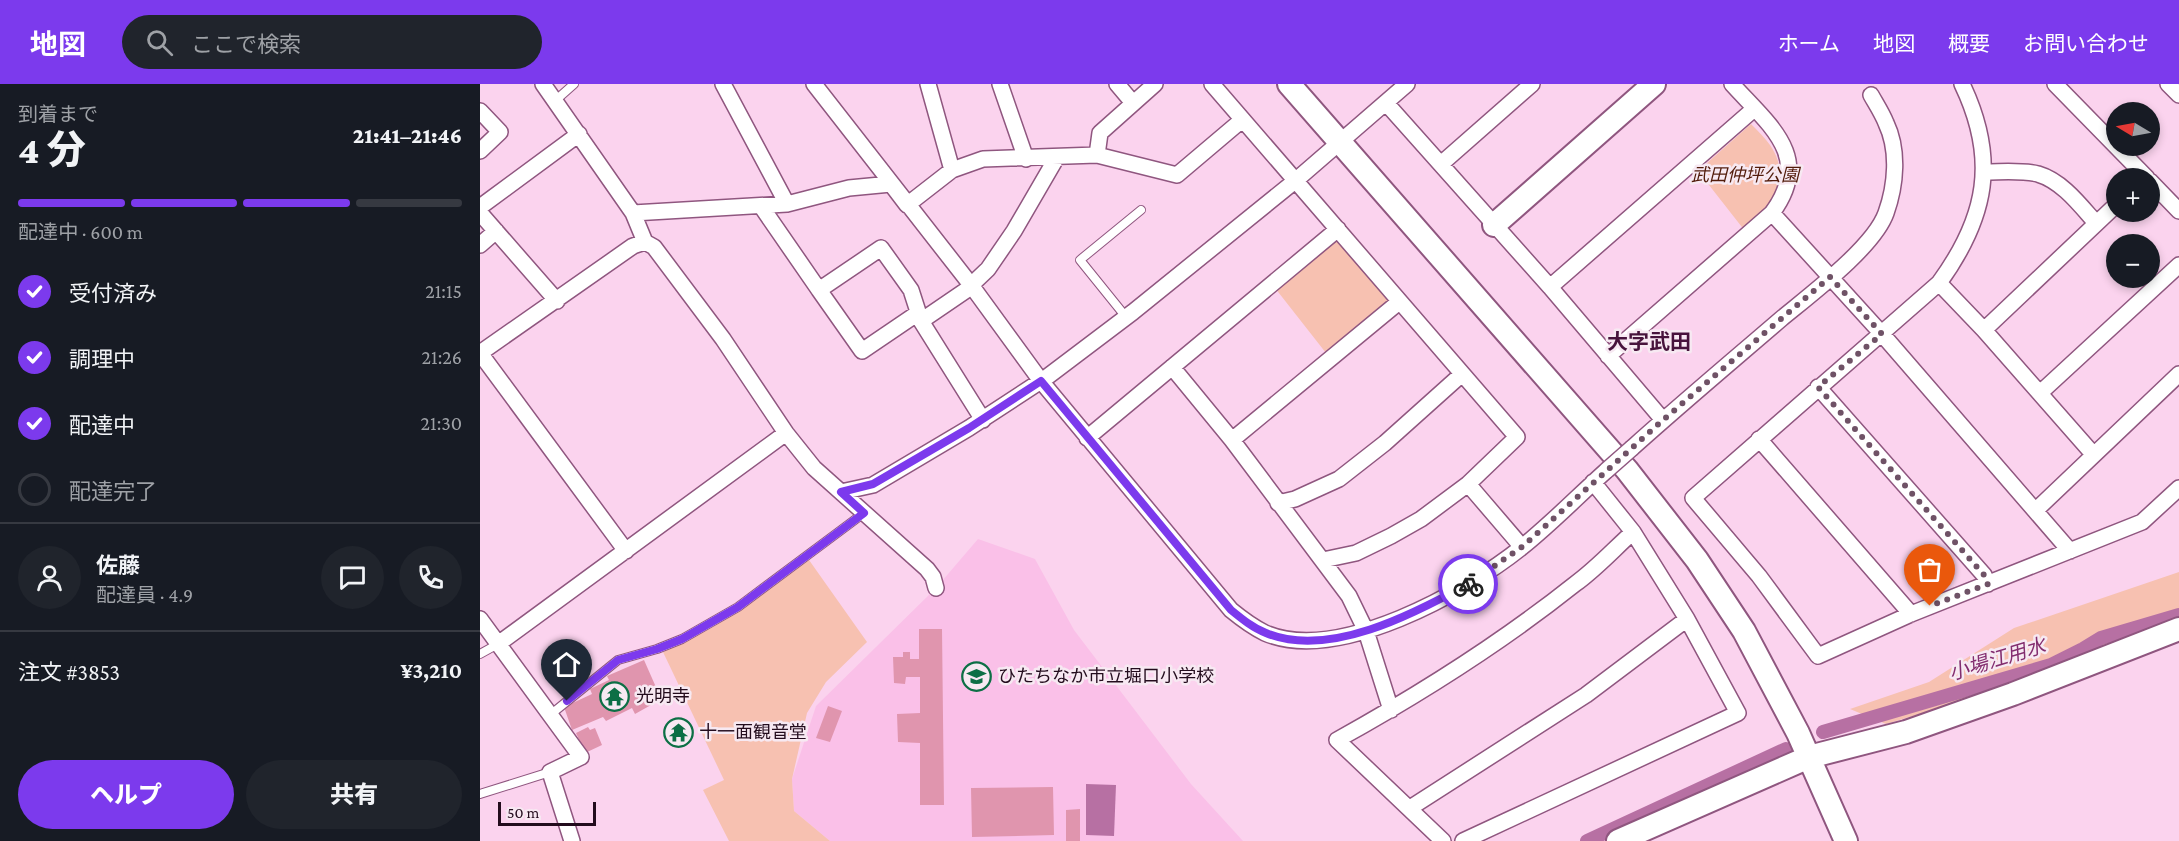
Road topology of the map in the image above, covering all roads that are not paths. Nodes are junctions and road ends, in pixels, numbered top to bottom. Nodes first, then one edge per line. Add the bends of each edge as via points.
1 (543, 84) edge
2 (574, 84) edge
3 (723, 84) edge
4 (814, 84) edge
5 (928, 84) edge
6 (1000, 84) edge
7 (1117, 84) edge
8 (1155, 84) edge
9 (1212, 84) edge
10 (1289, 84) edge
11 (1407, 84) edge
12 (1532, 84) edge
13 (1654, 84) edge
14 (1732, 84) edge
15 (1962, 84) edge
16 (2055, 84) edge
17 (2168, 84) edge
18 (1870, 95) dead end
19 (2179, 95) edge
20 (556, 100) junction
21 (1133, 102) junction
22 (1386, 103) junction
23 (1754, 109) junction
24 (480, 111) edge
25 (1242, 120) junction
26 (579, 134) junction
27 (1340, 142) junction
28 (480, 151) edge
29 (1097, 155) junction
30 (1057, 157) junction
31 (1026, 159) junction
32 (1441, 164) junction
33 (2136, 168) edge
34 (952, 170) junction
35 (1985, 172) junction
36 (1295, 181) junction
37 (891, 184) junction
38 (2160, 192) edge
39 (786, 204) junction
40 (908, 205) junction
41 (761, 206) junction
42 (480, 207) edge
43 (1141, 210) dead end
44 (2179, 211) edge
45 (480, 213) edge
46 (633, 213) junction
47 (1772, 213) junction
48 (2106, 214) edge
49 (2096, 223) junction
50 (1494, 225) junction
51 (1338, 229) junction
52 (496, 231) junction
53 (645, 242) junction
54 (480, 245) edge
55 (2179, 265) edge
56 (1830, 277) junction
57 (1939, 283) junction
58 (971, 285) junction
59 (1550, 287) junction
60 (819, 290) junction
61 (556, 301) junction
62 (1399, 302) junction
63 (920, 317) junction
64 (1126, 317) junction
65 (1984, 330) junction
66 (1882, 334) junction
67 (480, 353) edge
68 (1608, 356) junction
69 (1172, 367) junction
70 (1462, 374) junction
71 (2179, 374) edge
72 (1041, 381) junction
73 (1818, 387) junction
74 (2040, 393) junction
75 (982, 420) junction
76 (1663, 420) junction
77 (786, 433) junction
78 (1087, 438) junction
79 (1760, 439) junction
80 (1232, 440) junction
81 (2093, 454) junction
82 (1593, 482) junction
83 (1468, 484) junction
84 (2179, 488) edge
85 (841, 492) junction
86 (1278, 503) junction
87 (2036, 510) junction
88 (864, 513) junction
89 (1633, 532) junction
90 (1522, 547) junction
91 (626, 551) junction
92 (2070, 551) junction
93 (1323, 560) junction
94 (1988, 584) junction
95 (936, 588) dead end
96 (1911, 614) junction
97 (480, 620) edge
98 (1688, 620) junction
99 (2179, 629) edge
100 (1366, 631) junction
101 (498, 644) junction
102 (480, 654) edge
103 (1391, 710) junction
104 (550, 715) junction
105 (1809, 758) junction
106 (550, 772) junction
107 (480, 795) edge
108 (1410, 808) junction
109 (572, 841) edge
110 (1443, 841) edge
111 (1463, 841) edge
112 (1618, 841) edge
113 (1846, 841) edge

1 - 20 street
2 - 20 lane
3 - 39 street
4 - 37 street
5 - 34 street
6 - 31 street
7 - 21 street
8 - 21 street
9 - 25 street
10 - 27 street
11 - 22 street
12 - 32 street
13 - 50 street
14 - 23 street
15 - 35 street via 1977,123
16 - 33 street
17 - 19 street
18 - 56 street via 1887,124 1893,145 1892,191 1886,214 1873,236
20 - 26 street
21 - 29 street via 1100,133
22 - 27 street
22 - 32 street
23 - 47 street via 1780,139 1788,155 1787,188
23 - 59 street
24 - 28 street via 500,132
25 - 29 street via 1177,176
25 - 36 street
26 - 42 street
26 - 46 street
27 - 36 street
27 - 105 street via 1670,522 1744,631
29 - 30 street
30 - 31 street
30 - 58 street via 1014,231 988,269
31 - 34 street via 983,159
32 - 50 street
34 - 40 street
35 - 49 street via 2038,174 2071,195
35 - 57 street via 1975,221 1958,257
36 - 51 street
36 - 64 street
37 - 39 street via 849,188
37 - 40 street
38 - 44 street
39 - 41 street
40 - 58 street
41 - 46 street
41 - 60 street
43 - 64 lane via 1080,260
45 - 52 street
46 - 53 street
47 - 56 street
47 - 68 street
48 - 49 street
49 - 65 street
50 - 59 street
51 - 62 street
51 - 69 street
52 - 54 street
52 - 61 street
53 - 61 street via 633,246
53 - 77 street via 654,247 723,339
55 - 74 street
56 - 66 street
56 - 76 street
57 - 65 street
57 - 66 street
58 - 63 street
58 - 72 street
59 - 68 street
60 - 63 street via 862,351
60 - 63 street via 881,248 910,290
61 - 67 street
62 - 70 street
62 - 80 street
63 - 75 street
64 - 72 street
65 - 74 street
66 - 73 street
66 - 87 street
67 - 91 street
68 - 76 street
69 - 78 street
69 - 80 street
70 - 83 street via 1517,437
70 - 86 street via 1339,479
71 - 81 street
72 - 75 street
72 - 78 street
73 - 79 street
73 - 94 street
74 - 81 street
75 - 85 street via 873,484
76 - 82 street, bridge
77 - 85 street via 814,468
77 - 91 street
78 - 100 street via 1231,610 1249,624 1286,639 1334,638
79 - 96 street
79 - 96 street via 1693,498 1759,576 1818,656
80 - 86 street
81 - 87 street
82 - 89 street
82 - 90 street
83 - 90 street
83 - 93 street via 1391,536 1356,553
84 - 92 street via 2142,522
85 - 88 street
86 - 93 street
87 - 92 street
88 - 95 street via 927,569
88 - 104 lane via 738,607 682,639 618,660
89 - 98 street
89 - 103 street via 1560,596
90 - 100 street via 1467,585
91 - 101 street
92 - 94 street
93 - 100 street via 1349,596
94 - 96 street
97 - 101 street
98 - 108 street via 1586,695
98 - 111 street via 1737,713
99 - 105 street via 1981,706 1906,732
100 - 103 street
101 - 102 lane
101 - 104 street
103 - 108 street via 1337,740
104 - 106 street via 581,758
105 - 112 street
105 - 113 street
106 - 107 lane
106 - 109 street
108 - 110 street

